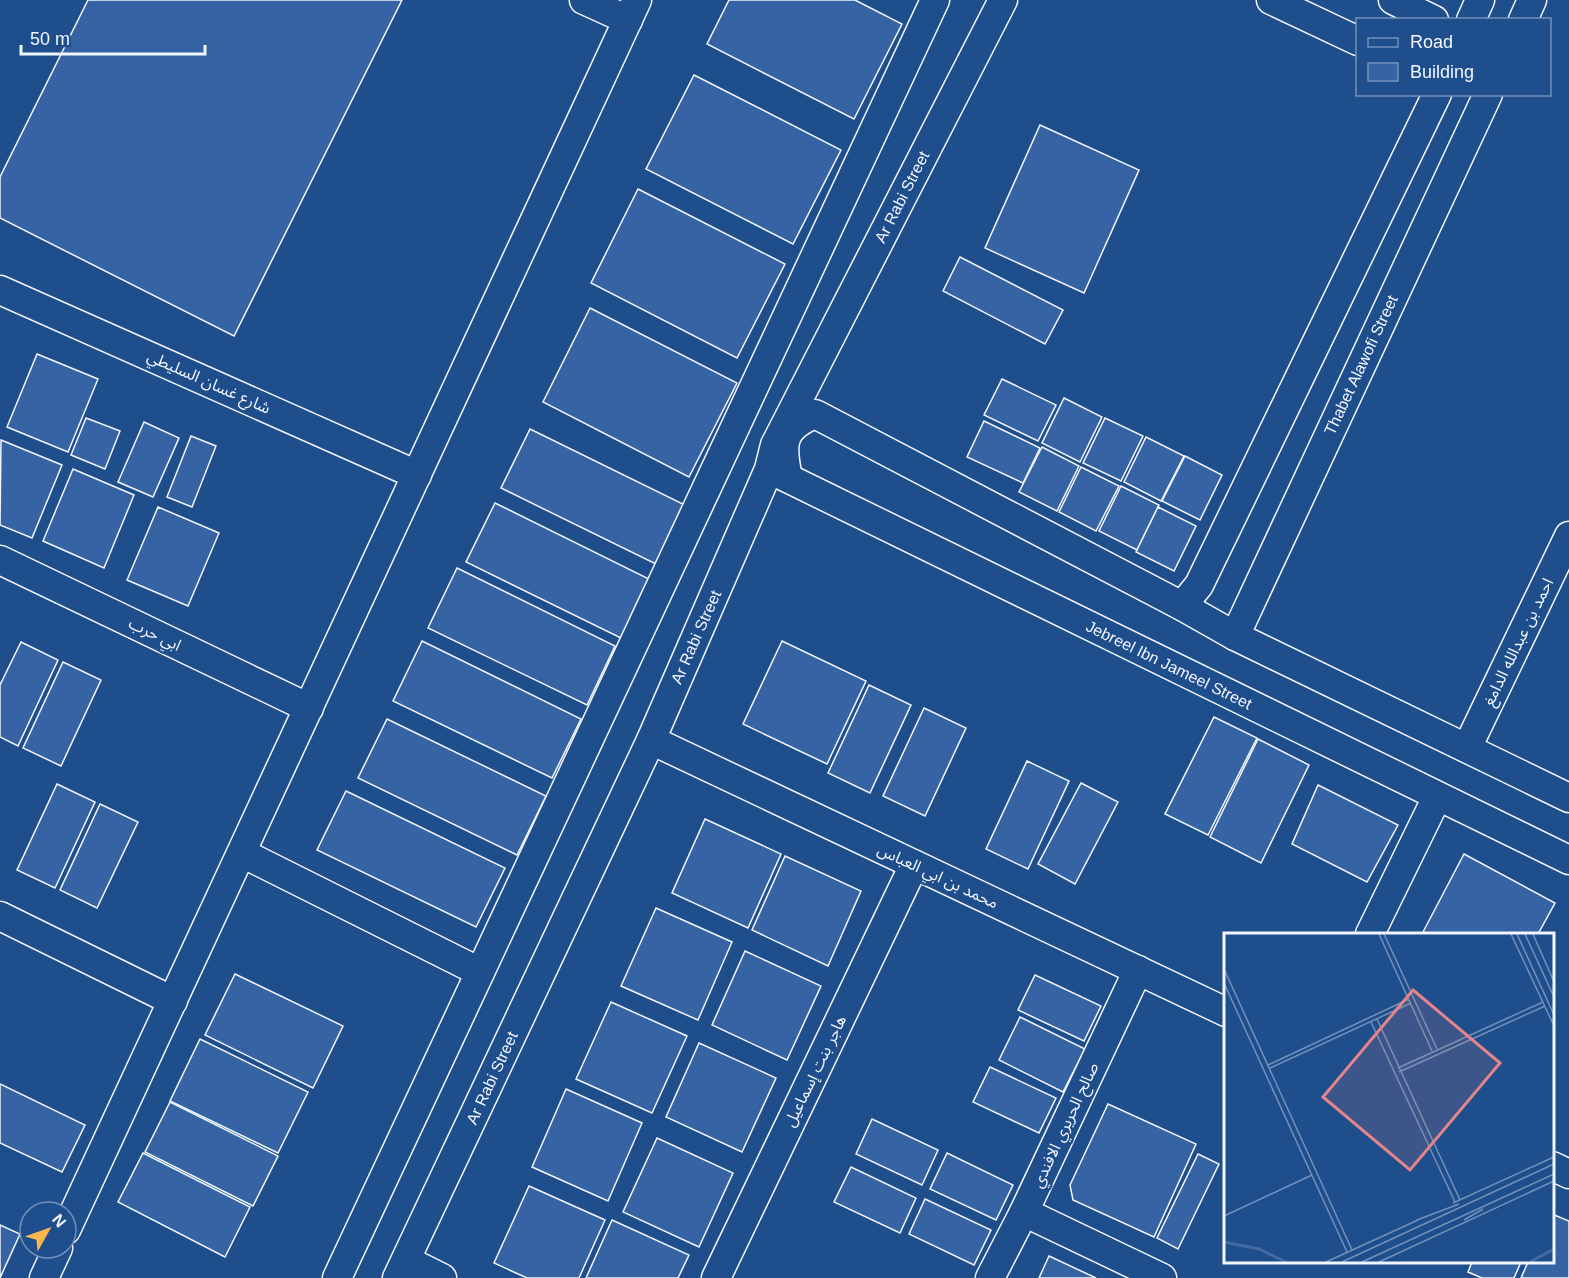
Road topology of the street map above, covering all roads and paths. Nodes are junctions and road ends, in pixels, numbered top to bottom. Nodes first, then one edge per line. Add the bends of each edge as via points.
1 (584, 0) edge
2 (935, 0) edge
3 (1003, 0) edge
4 (1271, 0) edge
5 (1393, 0) edge
6 (1480, 0) edge
7 (1532, 0) edge
8 (632, 10) edge
9 (1430, 18) edge
10 (1472, 18) edge
11 (1524, 18) edge
12 (1356, 40) edge
13 (1436, 96) edge
14 (1487, 96) edge
15 (2, 297) edge
16 (779, 474) junction
17 (417, 475) junction
18 (1569, 536) edge
19 (0, 560) edge
20 (1190, 595) junction
21 (1249, 606) junction
22 (1235, 636) junction
23 (309, 708) junction
24 (651, 740) junction
25 (1467, 748) junction
26 (1437, 797) junction
27 (1569, 798) edge
28 (242, 853) junction
29 (1569, 860) edge
30 (914, 865) junction
31 (0, 916) edge
32 (1370, 933) edge
33 (1138, 970) junction
34 (480, 972) junction
35 (173, 1001) junction
36 (1224, 1011) edge
37 (1554, 1167) edge
38 (1569, 1174) edge
39 (78, 1204) edge
40 (1024, 1212) junction
41 (52, 1260) edge
42 (401, 1269) edge
43 (44, 1278) edge
44 (337, 1278) edge
45 (442, 1278) edge
46 (716, 1278) edge
47 (990, 1278) edge
48 (1162, 1278) edge

1 - 8 street
2 - 34 street
3 - 16 street, Ar Rabi Street via 775,445
4 - 12 street
5 - 9 street
6 - 10 street
7 - 11 street
8 - 17 street
13 - 20 street
14 - 21 street, Thabet Alawofi Street
15 - 17 street, شارع غسان السليطي
16 - 20 street via 787,434 799,420 815,414
16 - 24 street, Ar Rabi Street
16 - 26 street, Jebreel Ibn Jameel Street
17 - 23 street
18 - 25 street, احمد بن عبدالله الدامغ
19 - 23 street, ابي حرب
20 - 21 street via 1206,612 1228,622
20 - 22 street
21 - 22 street, Thabet Alawofi Street
22 - 25 street
23 - 28 street
24 - 30 street, محمد بن ابي العباس
24 - 42 street, Ar Rabi Street
25 - 27 street
26 - 29 street, Jebreel Ibn Jameel Street
26 - 32 street
28 - 34 street
28 - 35 street
30 - 33 street, محمد بن ابي العباس
30 - 46 street, هاجر بنت إسماعيل
31 - 35 street
33 - 36 street, محمد بن ابي العباس
33 - 40 street, صالح الحريري الافندي
34 - 44 street
35 - 39 street
37 - 38 street
40 - 47 street, صالح الحريري الافندي
40 - 48 street
41 - 43 street
42 - 45 street

